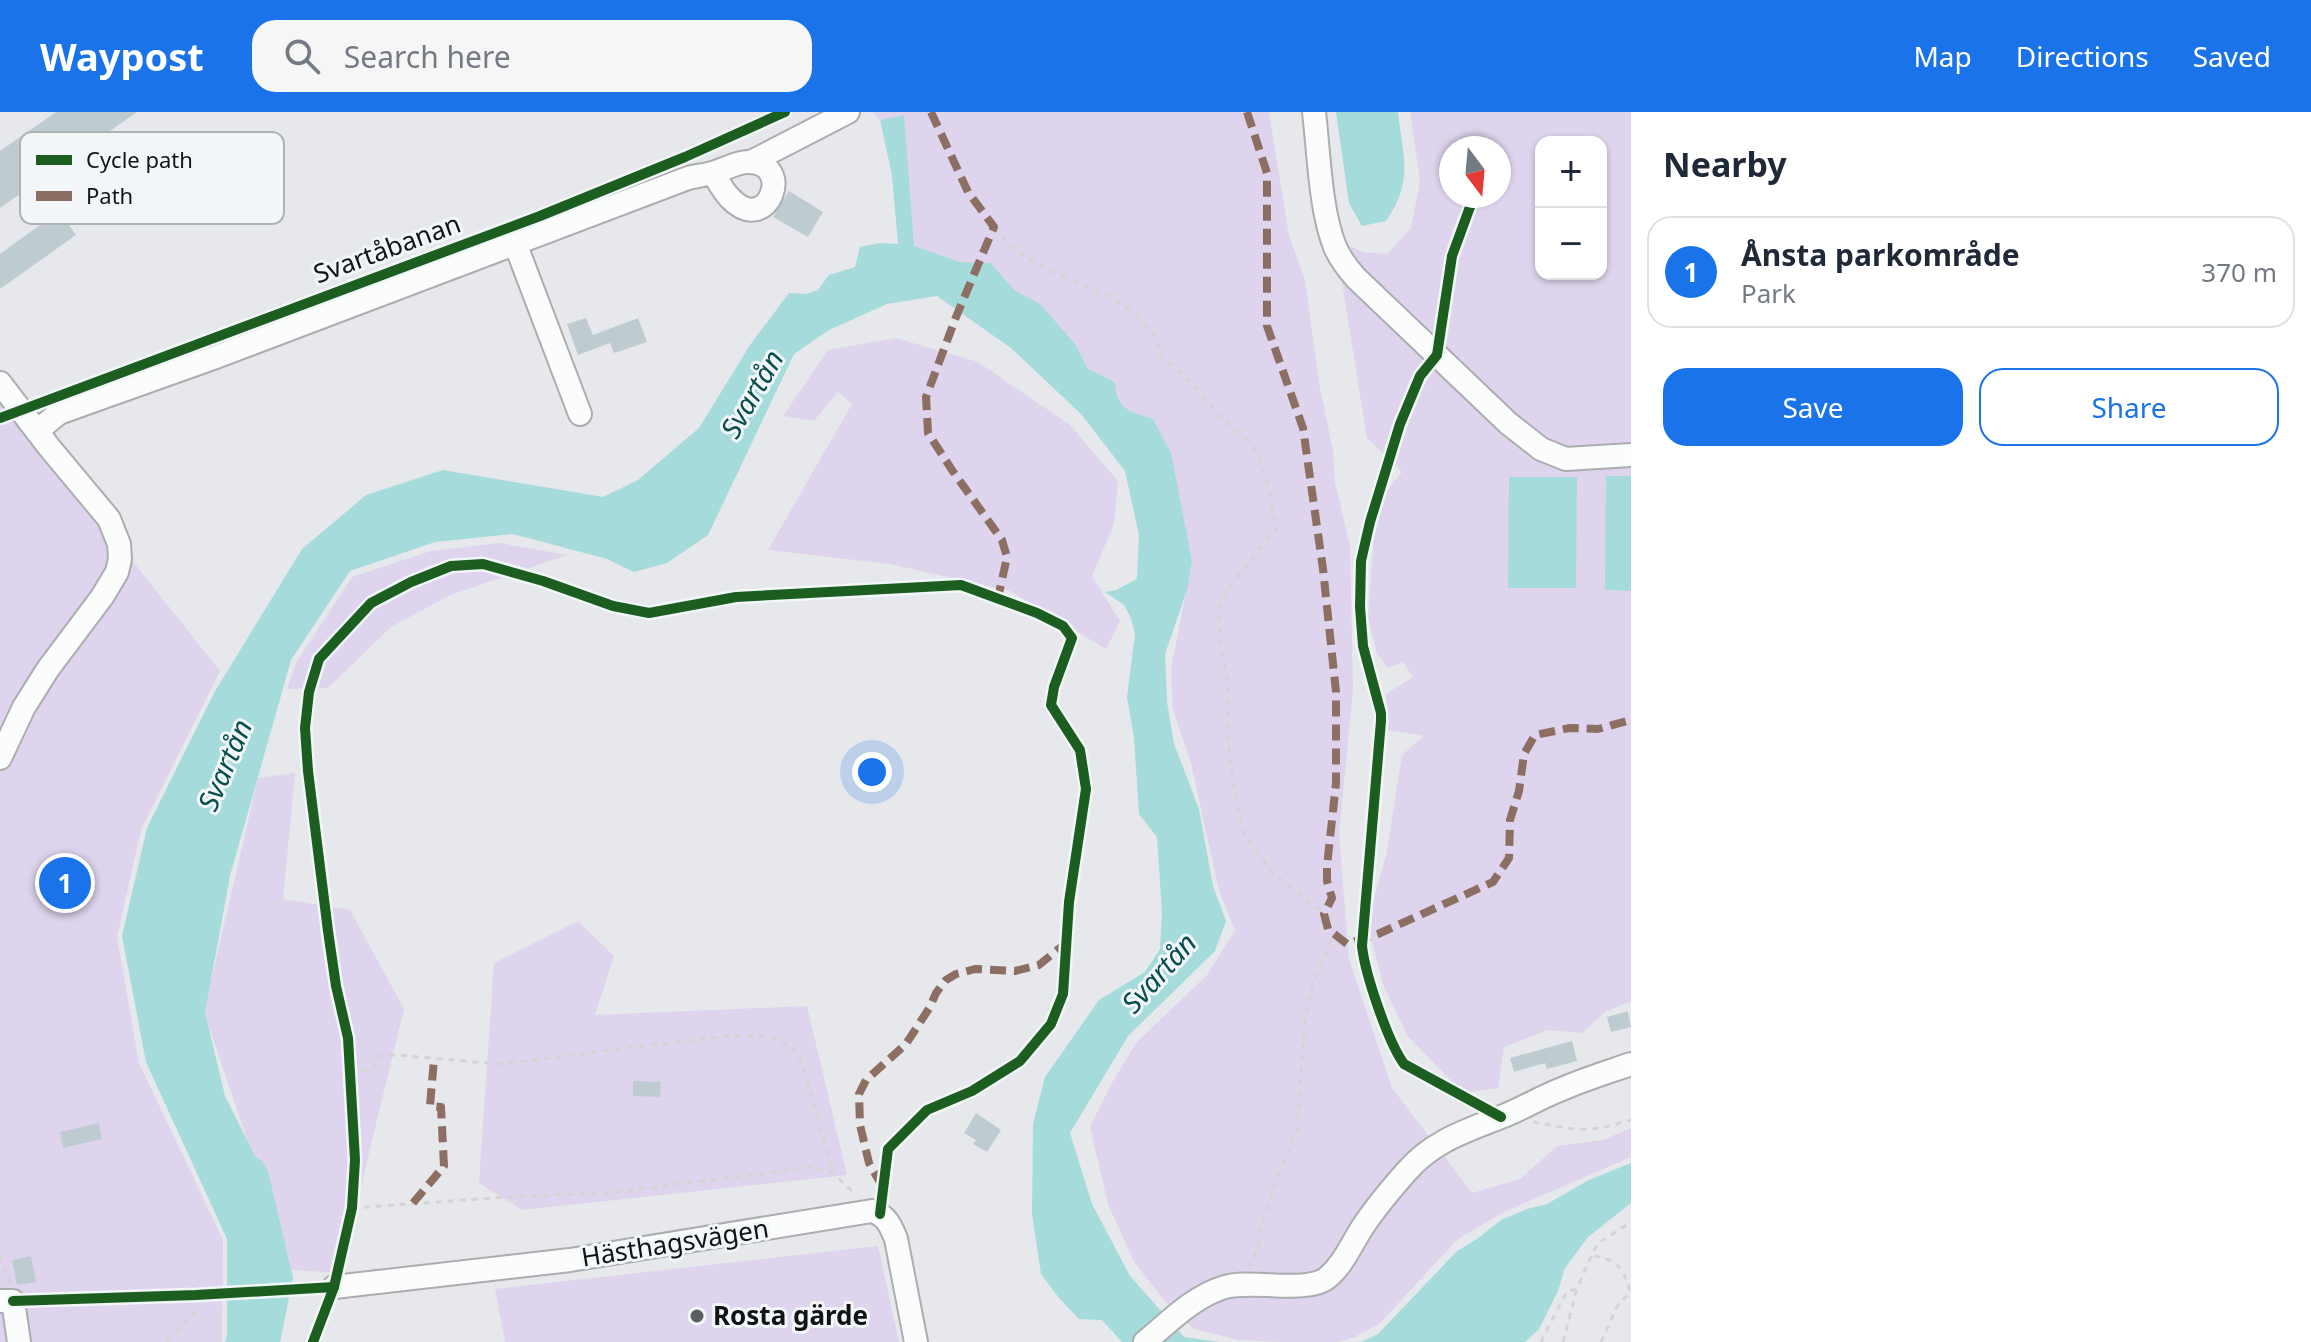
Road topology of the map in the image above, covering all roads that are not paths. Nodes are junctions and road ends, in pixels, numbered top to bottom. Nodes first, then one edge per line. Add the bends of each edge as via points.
1 (848, 112) edge
2 (1314, 112) edge
3 (751, 162) junction
4 (713, 173) junction
5 (515, 243) junction
6 (0, 383) edge
7 (580, 414) dead end
8 (37, 431) junction
9 (1631, 455) edge
10 (0, 758) edge
11 (1631, 1064) edge
12 (334, 1287) dead end
13 (6, 1301) edge
14 (19, 1342) edge
15 (916, 1342) edge
16 (1145, 1342) edge

1 - 3 street
2 - 9 street via 1332,236 1356,278 1541,449 1566,459
3 - 4 street
3 - 4 street via 762,166 774,185 773,196 753,209 731,199
4 - 5 street
5 - 7 street
5 - 8 street via 59,413
6 - 8 street
8 - 10 street via 109,519 120,559 102,597 24,707
11 - 16 street via 1560,1089 1429,1151 1381,1202 1325,1280 1227,1286 1182,1311
12 - 15 street, Hästhagsvägen via 570,1260 862,1211 880,1214 891,1226
13 - 14 street

